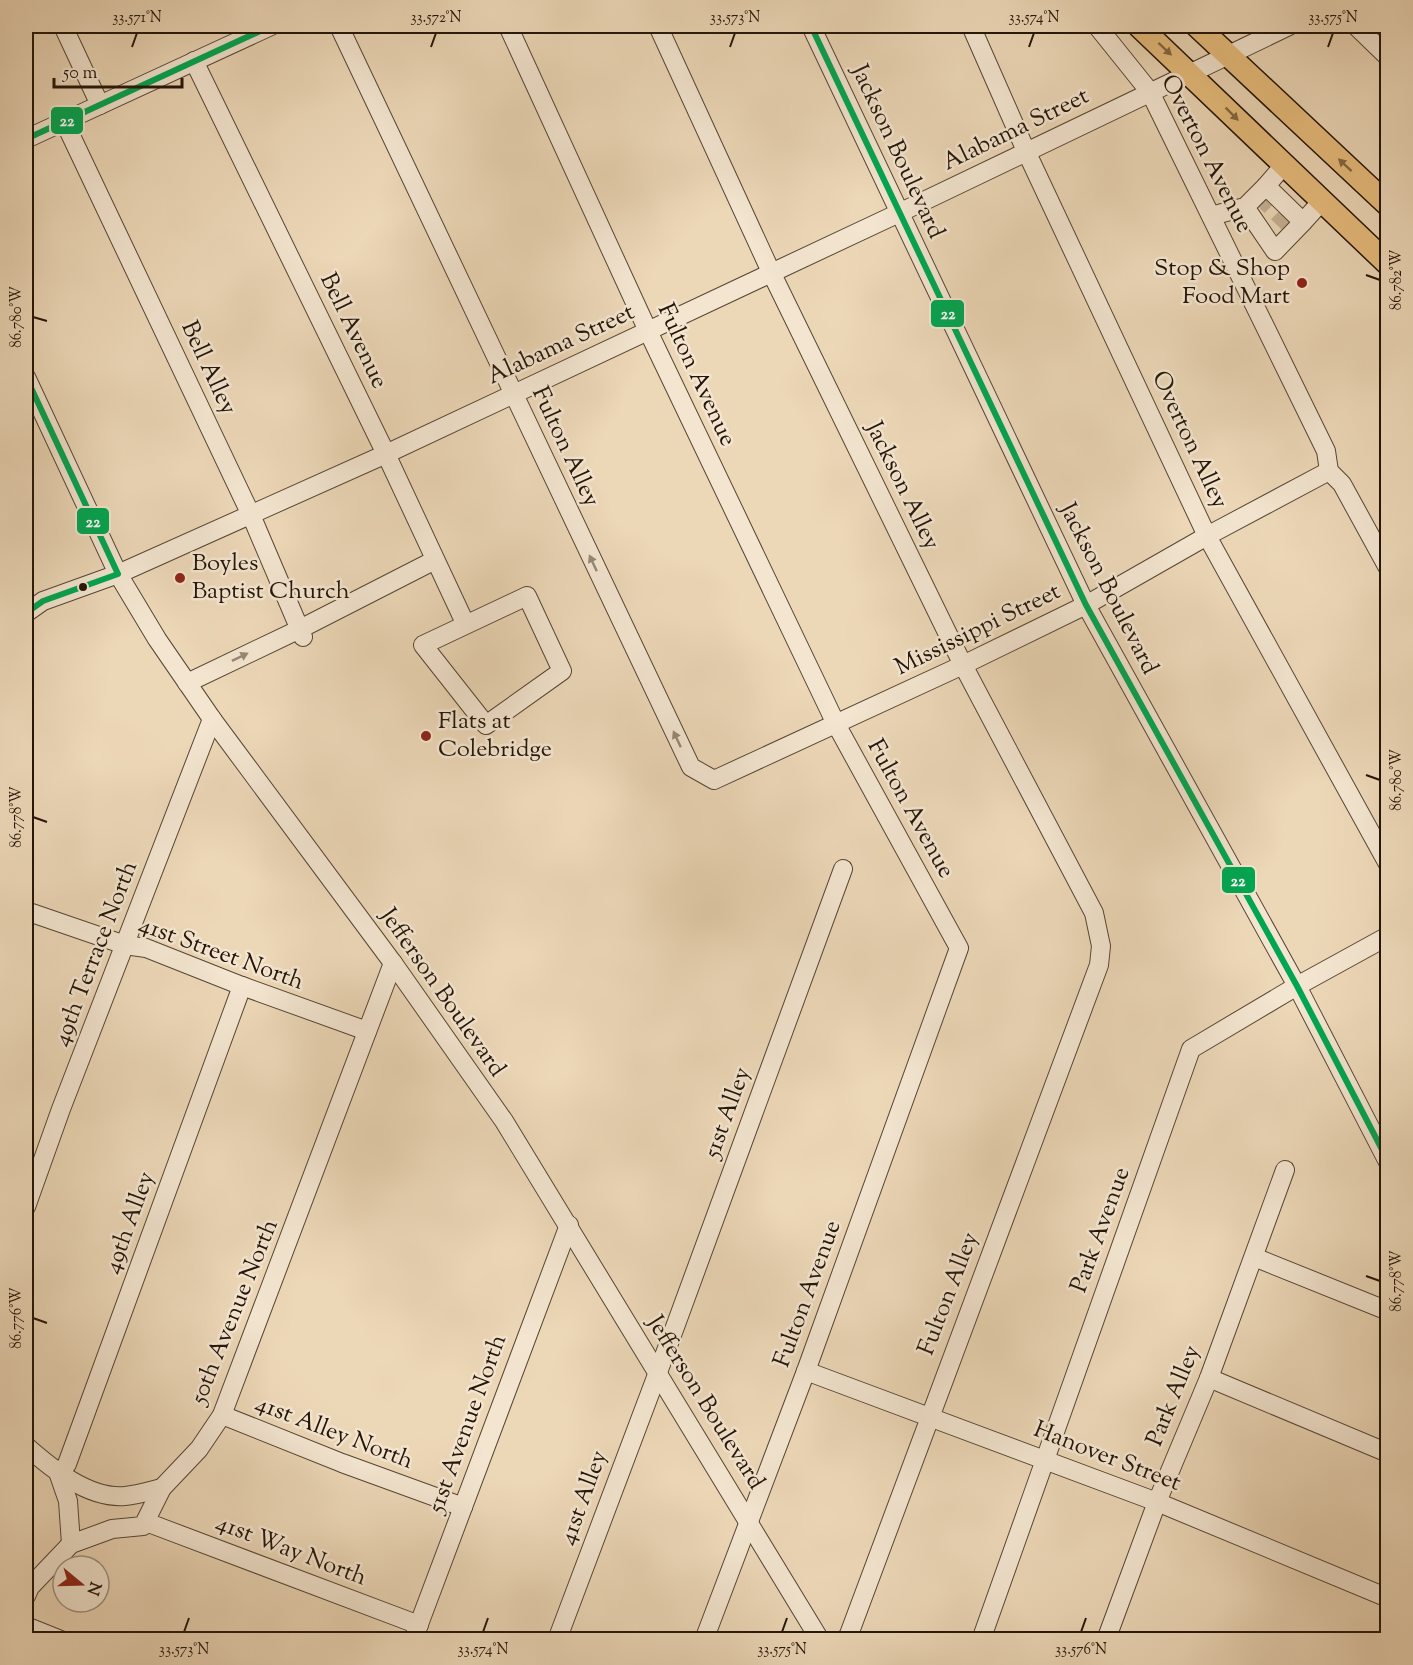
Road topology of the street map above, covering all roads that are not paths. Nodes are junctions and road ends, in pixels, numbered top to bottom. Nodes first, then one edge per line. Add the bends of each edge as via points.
1 (63, 26) edge
2 (271, 26) edge
3 (339, 26) edge
4 (508, 26) edge
5 (658, 26) edge
6 (811, 26) edge
7 (971, 26) edge
8 (1098, 26) edge
9 (1139, 26) edge
10 (1197, 26) edge
11 (1289, 26) edge
12 (1356, 26) edge
13 (1227, 54) junction
14 (1388, 57) edge
15 (194, 61) junction
16 (1190, 73) junction
17 (1150, 92) junction
18 (100, 105) junction
19 (64, 121) junction
20 (26, 139) edge
21 (1026, 151) junction
22 (1284, 165) junction
23 (1266, 186) junction
24 (1322, 201) junction
25 (1388, 205) edge
26 (1245, 207) junction
27 (899, 213) junction
28 (1211, 216) junction
29 (1303, 222) junction
30 (1388, 264) edge
31 (771, 272) junction
32 (648, 331) junction
33 (26, 377) edge
34 (513, 393) junction
35 (386, 454) junction
36 (1329, 471) junction
37 (251, 515) junction
38 (1207, 536) junction
39 (435, 560) junction
40 (1388, 568) edge
41 (118, 574) junction
42 (1086, 605) junction
43 (26, 613) edge
44 (465, 623) junction
45 (301, 633) junction
46 (963, 665) junction
47 (187, 683) junction
48 (212, 719) junction
49 (836, 724) junction
50 (714, 780) joint
51 (1388, 864) edge
52 (843, 869) dead end
53 (26, 911) edge
54 (1388, 936) edge
55 (125, 945) junction
56 (393, 963) junction
57 (1099, 964) joint
58 (242, 986) junction
59 (1297, 986) junction
60 (367, 1031) junction
61 (1388, 1162) edge
62 (1285, 1170) dead end
63 (26, 1207) edge
64 (569, 1225) junction
65 (1254, 1257) junction
66 (1388, 1311) edge
67 (806, 1371) junction
68 (657, 1372) junction
69 (1209, 1378) junction
70 (222, 1415) junction
71 (928, 1416) junction
72 (26, 1446) edge
73 (1388, 1453) edge
74 (1045, 1459) junction
75 (59, 1475) junction
76 (162, 1488) junction
77 (1157, 1502) junction
78 (463, 1508) junction
79 (749, 1520) junction
80 (146, 1522) junction
81 (71, 1544) junction
82 (26, 1596) edge
83 (1388, 1598) edge
84 (26, 1626) edge
85 (416, 1632) edge
86 (62, 1640) edge
87 (557, 1640) edge
88 (704, 1640) edge
89 (820, 1640) edge
90 (843, 1640) edge
91 (981, 1640) edge
92 (1106, 1640) edge

1 - 18 street
2 - 15 street
3 - 34 street, Fulton Alley
4 - 32 street, Fulton Avenue
5 - 31 street, Jackson Alley
6 - 27 street, Jackson Boulevard
7 - 21 street, Overton Alley
8 - 17 street, Overton Avenue
9 -> 16 main road
10 - 13 main road
11 - 13 street, Alabama Street
12 - 14 street
13 - 16 street, Alabama Street
25 -> 13 main road
15 - 18 street
15 - 35 street, Bell Avenue
16 - 17 street, Alabama Street
16 -> 22 main road
17 - 21 street, Alabama Street
17 - 28 street, Overton Avenue
18 - 19 street
19 - 20 street
19 - 37 street, Bell Alley
21 - 27 street, Alabama Street
21 - 38 street, Overton Alley
22 - 23 street
22 - 24 main road
23 - 26 street
23 - 29 street
24 - 29 street
24 - 30 main road
26 - 28 street
26 - 29 street via 1275,251
27 - 31 street, Alabama Street
27 - 42 street, Jackson Boulevard
28 - 36 street, Overton Avenue via 1326,451
31 - 32 street, Alabama Street
31 - 46 street, Jackson Alley
32 - 34 street, Alabama Street
32 - 49 street, Fulton Avenue
33 - 41 street, Jefferson Boulevard
34 - 35 street, Alabama Street
50 -> 34 street, Fulton Alley via 691,767
35 - 37 street, Alabama Street
35 - 39 street, Bell Avenue
36 - 38 street, Mississippi Street
36 - 40 street, Overton Avenue via 1342,484
37 - 41 street, Alabama Street
37 - 45 street, Bell Alley
38 - 42 street, Mississippi Street
38 - 51 street, Overton Alley
39 - 44 street, Bell Avenue
39 - 45 street
41 - 43 street, Alabama Street via 43,601
41 - 47 street, Jefferson Boulevard
42 - 46 street, Mississippi Street
42 - 59 street, Jackson Boulevard
44 - 44 street via 527,596 562,670 486,725 423,645
47 -> 45 street
46 - 49 street, Mississippi Street
46 - 57 street, Jackson Alley via 1094,913 1101,946
47 - 48 street, Jefferson Boulevard
48 - 55 street, 49th Terrace North
48 - 56 street, Jefferson Boulevard
49 - 50 street, Mississippi Street
49 - 67 street, Fulton Avenue via 959,948
52 - 68 street, 51st Alley
53 - 55 street, 41st Street North
54 - 59 street, Park Avenue
55 - 58 street, 41st Street North via 146,948
55 - 63 street, 49th Terrace North
56 - 60 street, 50th Avenue North
56 - 64 street, Jefferson Boulevard via 504,1121
57 - 71 street, Fulton Alley
58 - 60 street, 41st Street North
58 - 75 street, 49th Alley via 67,1464
59 - 61 street, Jackson Boulevard
59 - 74 street, Park Avenue via 1191,1049
60 - 70 street, 50th Avenue North
62 - 65 street, Park Alley
64 - 68 street, Jefferson Boulevard
64 - 78 street, 51st Avenue North
65 - 66 street
65 - 69 street, Park Alley
67 - 71 street, Hanover Street
67 - 79 street, Fulton Avenue
68 - 79 street, Jefferson Boulevard
68 - 87 street, 41st Alley
69 - 73 street
69 - 77 street, Park Alley
70 - 76 street, 50th Avenue North via 199,1449
70 - 78 street, 41st Alley North
71 - 74 street, Hanover Street
71 - 90 street, Fulton Alley via 848,1636
72 - 75 street
74 - 77 street, Hanover Street
74 - 91 street, Park Avenue
75 - 76 street via 94,1491 123,1496
75 - 81 street via 68,1501
76 - 80 street, 50th Avenue North
77 - 83 street, Hanover Street
77 - 92 street, Park Alley
78 - 85 street, 51st Avenue North
79 - 88 street, Fulton Avenue
79 - 89 street, Jefferson Boulevard
80 - 81 street
80 - 85 street, 41st Way North
81 - 82 street
84 - 86 street

